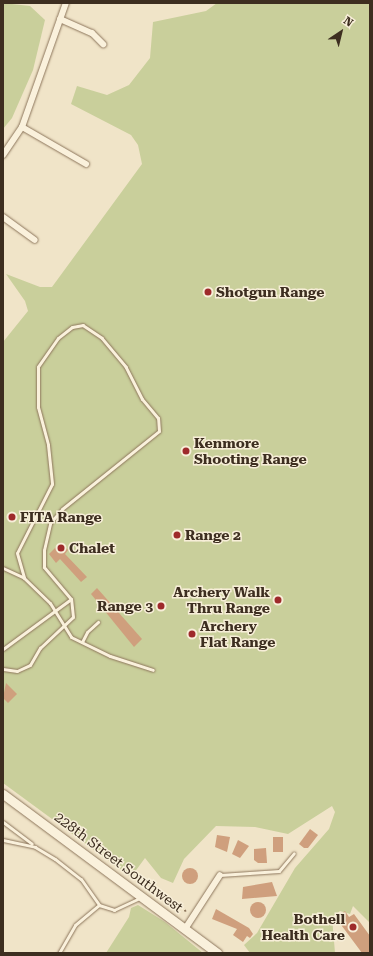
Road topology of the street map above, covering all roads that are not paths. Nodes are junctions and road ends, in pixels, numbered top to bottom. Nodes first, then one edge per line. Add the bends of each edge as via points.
1 (66, 3) edge
2 (60, 19) junction
3 (103, 44) dead end
4 (22, 127) junction
5 (3, 155) edge
6 (86, 164) dead end
7 (3, 217) edge
8 (35, 240) dead end
9 (3, 568) edge
10 (24, 578) junction
11 (71, 599) junction
12 (57, 612) junction
13 (98, 622) dead end
14 (64, 625) junction
15 (82, 642) junction
16 (3, 649) edge
17 (3, 669) edge
18 (153, 670) dead end
19 (3, 794) edge
20 (3, 822) edge
21 (3, 840) edge
22 (35, 847) junction
23 (294, 853) dead end
24 (220, 876) joint
25 (142, 896) junction
26 (100, 905) junction
27 (185, 929) junction
28 (59, 953) edge
29 (217, 953) edge

1 - 2 street
2 - 3 street via 92,33
2 - 4 street
4 - 5 street
4 - 6 street
7 - 8 street
9 - 10 lane
10 - 11 lane via 17,553 52,484 48,445 38,406 38,367 58,338 72,327 83,325 102,338 126,367 160,424 154,437 62,510 50,523 44,550 44,566
10 - 12 lane
11 - 12 lane
11 - 14 lane via 73,618
12 - 14 lane
12 - 16 lane
13 - 15 lane via 87,632
14 - 15 lane via 71,637
14 - 17 lane via 40,648 30,665 17,671
15 - 18 lane via 110,656
19 - 25 main road, 228th Street Southwest
20 - 22 lane
21 - 22 lane
22 - 26 lane via 81,879
23 - 24 lane via 279,871
24 - 27 street
25 - 26 lane via 114,910
25 - 27 main road, 228th Street Southwest
26 - 28 lane via 75,925
27 - 29 main road, 228th Street Southwest

